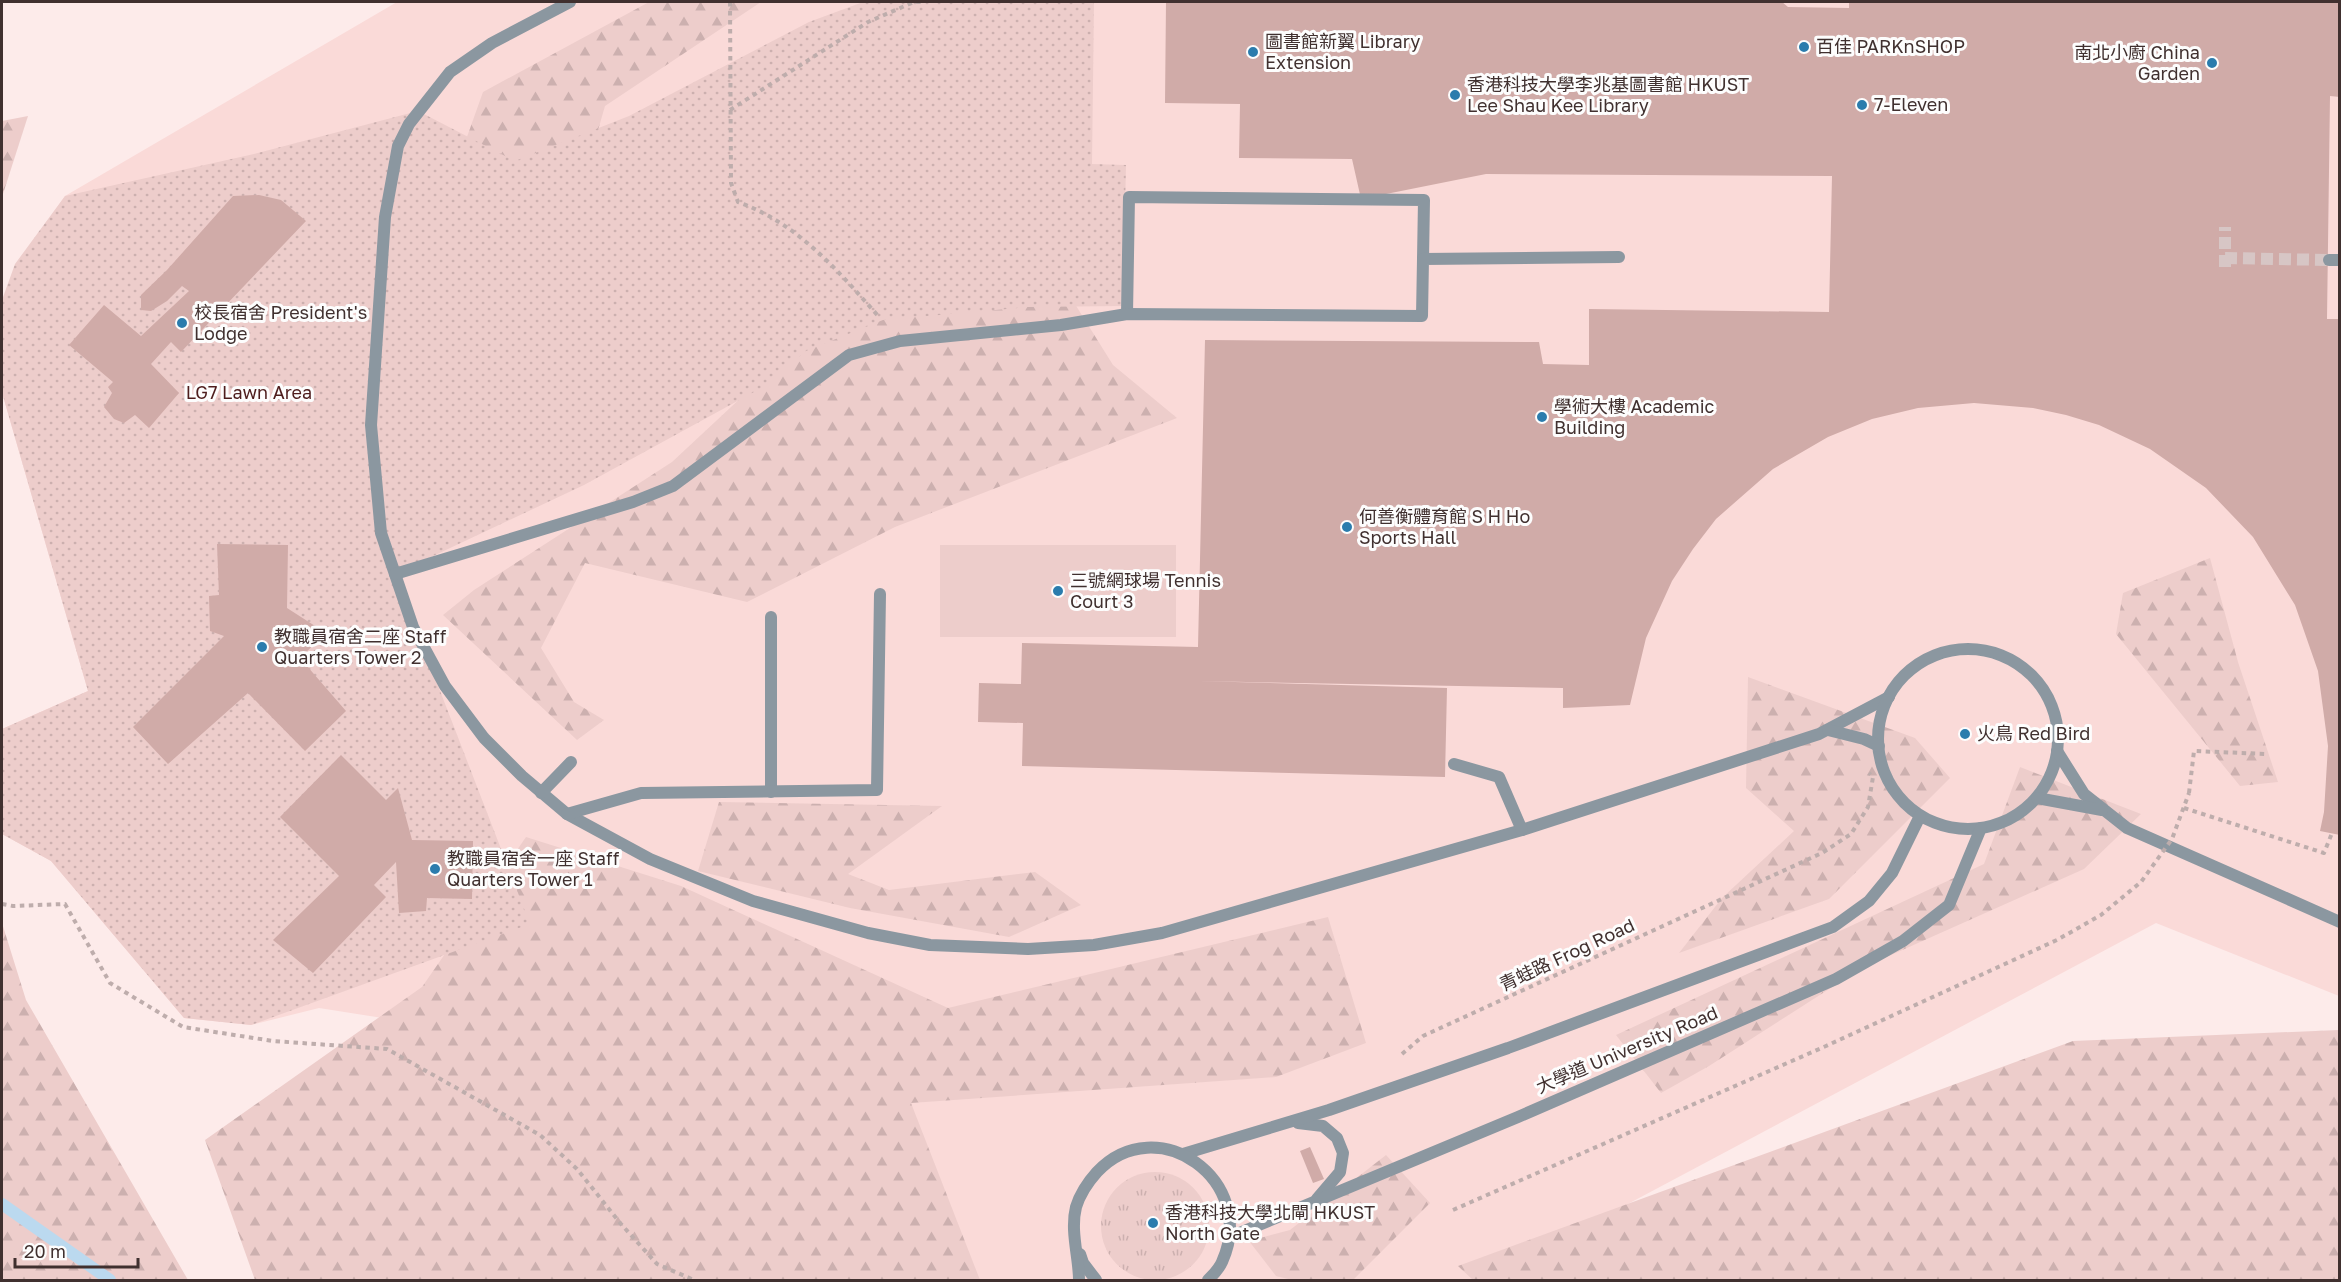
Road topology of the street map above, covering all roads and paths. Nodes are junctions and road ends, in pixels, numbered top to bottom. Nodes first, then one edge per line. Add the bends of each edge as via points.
1 (570, 2) edge
2 (730, 2) edge
3 (921, 2) edge
4 (729, 110) junction
5 (1619, 257) dead end
6 (1423, 260) junction
7 (1127, 314) junction
8 (900, 341) junction
9 (395, 574) junction
10 (879, 594) dead end
11 (771, 617) dead end
12 (1888, 697) junction
13 (1828, 730) junction
14 (1879, 746) junction
15 (2057, 751) junction
16 (2267, 754) dead end
17 (571, 762) dead end
18 (1454, 764) dead end
19 (1867, 771) dead end
20 (771, 792) junction
21 (541, 793) junction
22 (2037, 798) junction
23 (2184, 808) junction
24 (2104, 810) junction
25 (567, 814) junction
26 (1920, 816) junction
27 (1981, 828) junction
28 (1522, 830) junction
29 (2332, 833) dead end
30 (2, 904) edge
31 (2340, 922) edge
32 (1395, 1059) dead end
33 (1291, 1122) junction
34 (1183, 1154) junction
35 (1314, 1202) junction
36 (1453, 1210) dead end
37 (1074, 1235) junction
38 (1230, 1237) junction
39 (694, 1281) edge
40 (1079, 1281) edge
41 (1096, 1281) edge
42 (1208, 1281) edge

1 - 9 street via 492,43 450,72 409,124 398,146 385,217 371,425 381,533
2 - 4 path
3 - 4 path via 868,22
4 - 8 path via 731,183 738,202 798,234 834,266
5 - 6 street
6 - 7 street via 1422,315
6 - 7 street via 1424,200 1129,197
7 - 8 street via 1061,325
8 - 9 street via 849,355 673,486 633,502
9 - 21 street via 413,627 445,686 484,738
10 - 20 street via 878,790
11 - 20 street
12 - 13 street
12 - 14 street via 1880,721
12 - 15 street via 1908,672 1934,655 1965,648 1995,653 2023,667 2045,691 2056,719
13 - 14 street
13 - 28 street
14 - 26 street via 1885,774 1899,798
15 - 22 street via 2050,776
15 - 24 street via 2084,794
16 - 23 path, bridge via 2194,751
17 - 21 street
18 - 28 street via 1499,777
19 - 32 path, 青蛙路 Frog Road via 1873,777 1868,807 1851,834 1821,853 1423,1036
20 - 25 street via 641,793
21 - 25 street
22 - 24 street
22 - 27 street via 2002,823
23 - 29 path via 2324,853
23 - 36 path, bridge via 2172,839 2141,882 2101,915 2057,940
24 - 31 street via 2127,828
25 - 28 street via 650,859 753,901 868,933 930,945 1028,949 1094,945 1162,933
26 - 27 street via 1949,828
26 - 33 street via 1892,873 1869,901 1833,927 1508,1048
27 - 35 street, 大學道 University Road via 1949,905 1903,941 1836,979
30 - 39 path via 65,904 110,983 183,1027 273,1041 387,1049 540,1136 577,1169 657,1264
33 - 34 street
33 - 35 street via 1323,1126 1337,1138 1343,1153 1340,1172
34 - 37 street via 1157,1148 1130,1151 1106,1163 1087,1183 1076,1208
34 - 38 street via 1204,1168 1220,1187 1229,1211
35 - 38 street, 大學道 University Road
37 - 40 street
37 - 41 street via 1083,1263
38 - 42 street via 1222,1263

